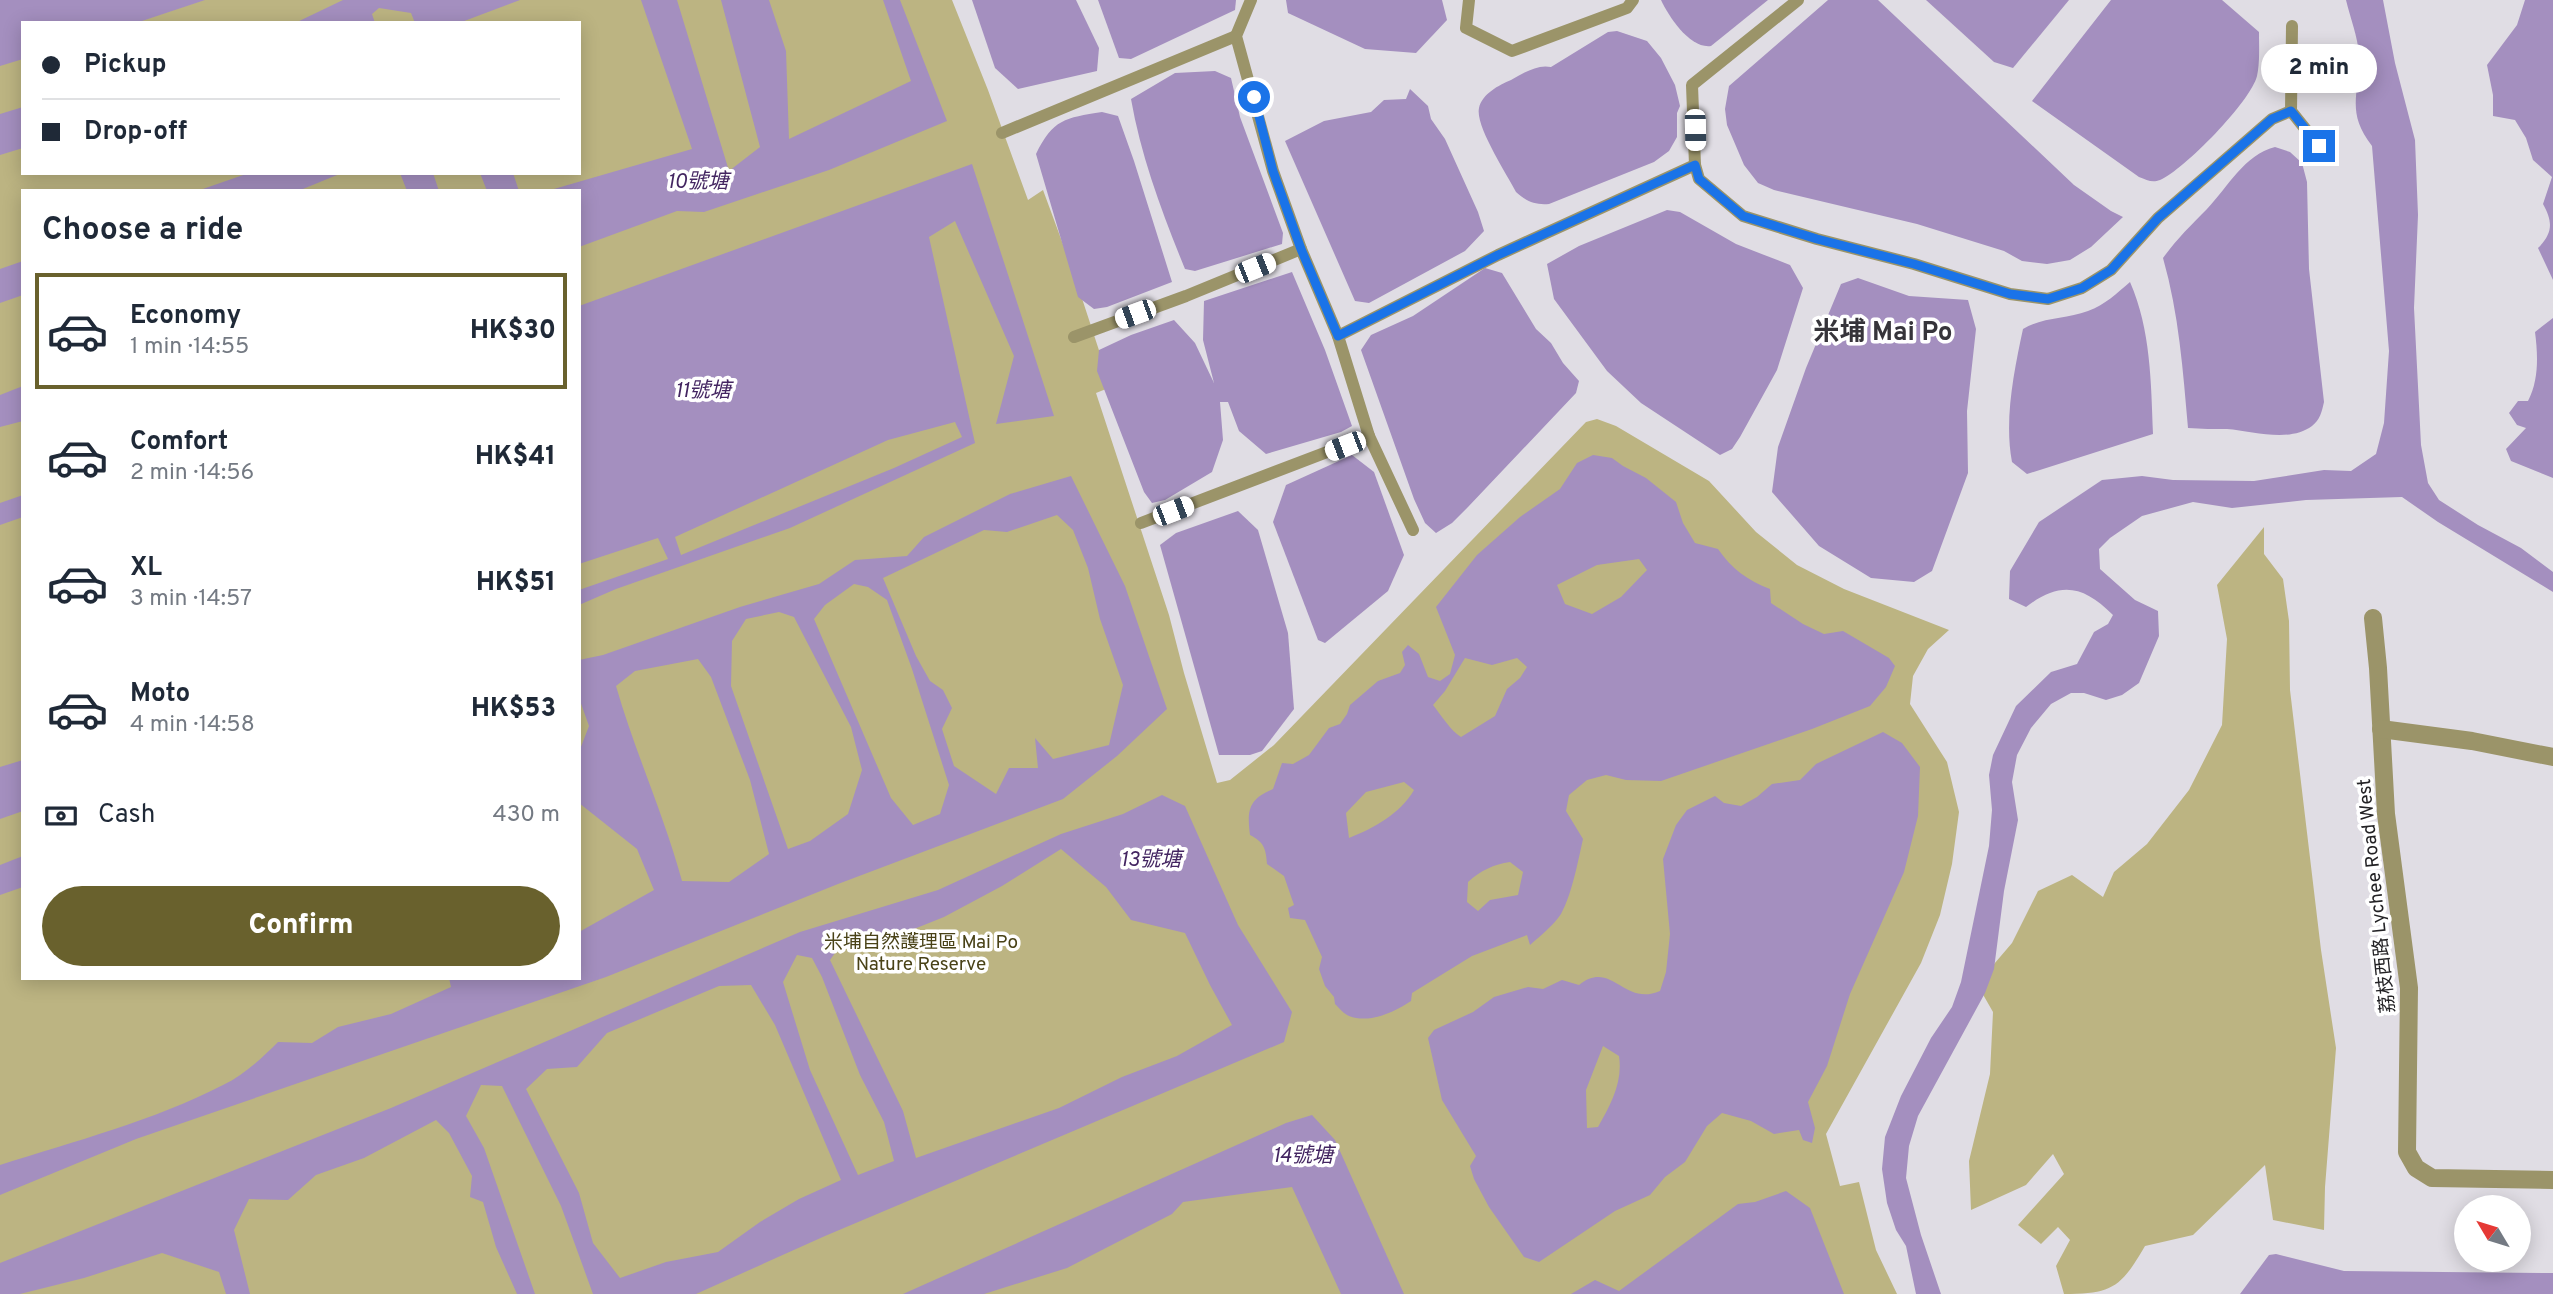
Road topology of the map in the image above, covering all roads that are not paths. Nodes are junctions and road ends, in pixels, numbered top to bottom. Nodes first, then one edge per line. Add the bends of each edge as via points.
1 (1251, 0) edge
2 (1469, 0) edge
3 (1633, 0) edge
4 (1798, 0) edge
5 (2292, 26) dead end
6 (1236, 36) junction
7 (2291, 111) junction
8 (1002, 133) dead end
9 (2319, 146) dead end
10 (1695, 165) junction
11 (1301, 249) junction
12 (1338, 336) junction
13 (1074, 337) dead end
14 (1369, 436) junction
15 (1141, 523) dead end
16 (1413, 530) dead end
17 (2373, 618) dead end
18 (2381, 729) junction
19 (2553, 757) edge
20 (2553, 1180) edge

1 - 6 lane
2 - 3 lane via 1466,29 1512,51 1627,8
4 - 10 lane via 1692,85
5 - 7 lane
6 - 8 lane
6 - 11 lane via 1273,171
7 - 9 lane
7 - 10 lane via 2272,119 2158,218 2111,270 2082,288 2048,299 2010,294 1743,216 1699,179
10 - 12 lane via 1498,255
11 - 12 lane
11 - 13 lane
12 - 14 lane
14 - 15 lane
14 - 16 lane
17 - 18 street, 荔枝西路 Lychee Road West
18 - 19 street
18 - 20 street, 荔枝西路 Lychee Road West via 2386,814 2409,988 2407,1152 2416,1168 2432,1178

